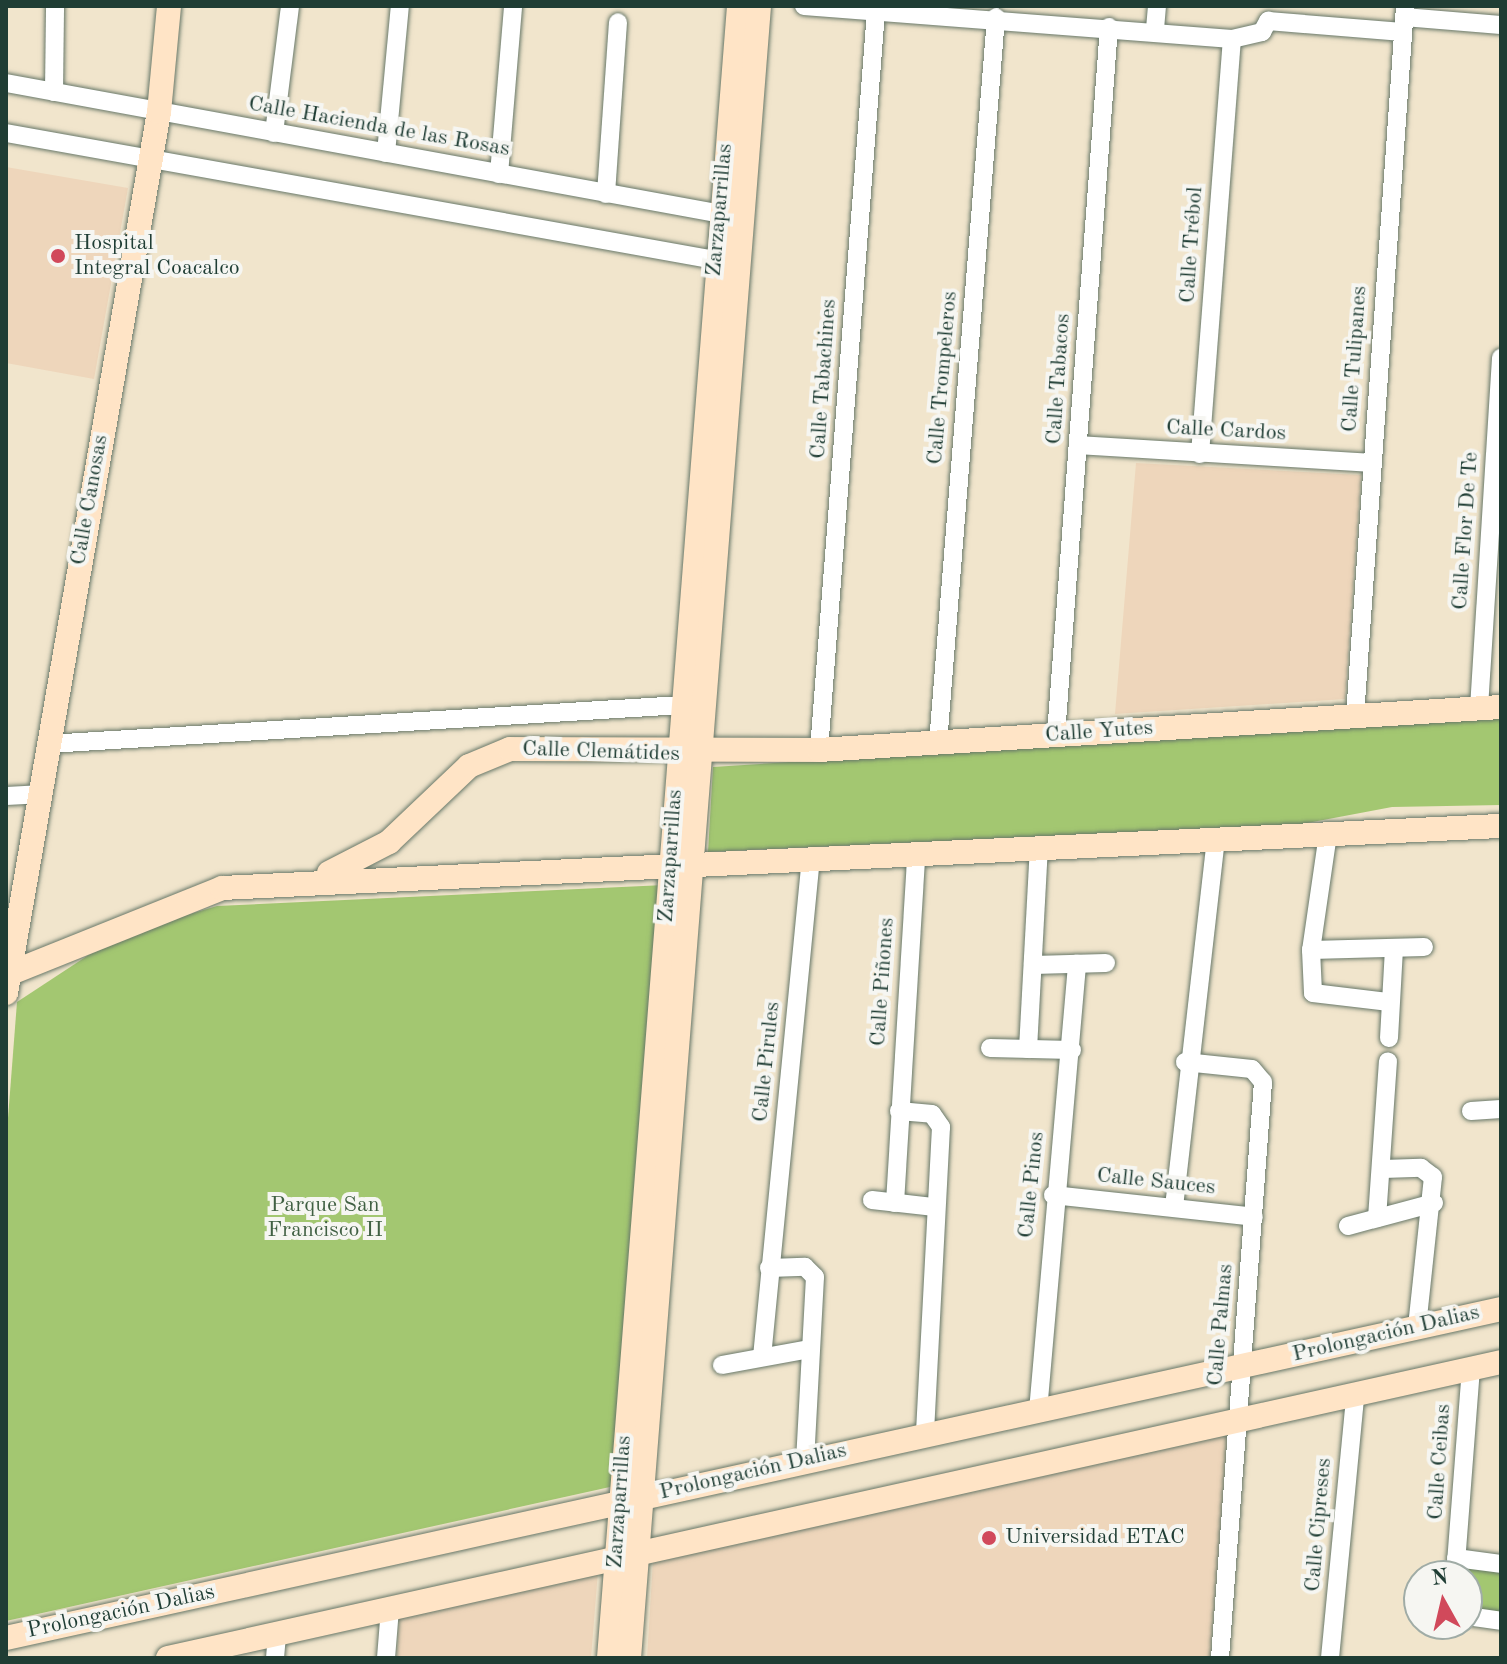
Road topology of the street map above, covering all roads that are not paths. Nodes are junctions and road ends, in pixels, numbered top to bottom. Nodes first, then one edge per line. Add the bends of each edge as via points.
1 (55, 6) edge
2 (169, 6) edge
3 (290, 6) edge
4 (400, 6) edge
5 (513, 6) edge
6 (739, 6) edge
7 (759, 6) edge
8 (804, 6) edge
9 (1157, 6) edge
10 (871, 9) edge
11 (965, 11) edge
12 (1268, 13) edge
13 (1058, 14) edge
14 (996, 17) junction
15 (1404, 18) edge
16 (618, 22) dead end
17 (1501, 25) edge
18 (1109, 27) junction
19 (1155, 29) junction
20 (1232, 39) junction
21 (6, 83) edge
22 (54, 92) junction
23 (159, 112) junction
24 (6, 133) edge
25 (274, 133) junction
26 (386, 153) junction
27 (150, 156) junction
28 (499, 174) junction
29 (606, 194) junction
30 (731, 216) junction
31 (726, 262) junction
32 (1501, 358) edge
33 (1078, 445) junction
34 (1200, 454) junction
35 (1372, 463) junction
36 (682, 705) junction
37 (1490, 708) edge
38 (1355, 716) junction
39 (1056, 735) junction
40 (938, 743) junction
41 (48, 744) junction
42 (819, 750) junction
43 (688, 755) junction
44 (39, 794) junction
45 (6, 796) edge
46 (1501, 814) edge
47 (1501, 826) edge
48 (1335, 833) junction
49 (1216, 841) junction
50 (1039, 848) junction
51 (916, 857) junction
52 (811, 861) junction
53 (679, 867) junction
54 (308, 881) junction
55 (1424, 947) dead end
56 (1394, 948) junction
57 (1311, 950) junction
58 (1106, 963) dead end
59 (1077, 964) junction
60 (1033, 965) junction
61 (7, 981) edge
62 (1389, 1002) junction
63 (1389, 1038) dead end
64 (990, 1048) dead end
65 (1028, 1049) junction
66 (1072, 1050) junction
67 (1388, 1061) dead end
68 (1185, 1062) junction
69 (1501, 1109) edge
70 (899, 1111) junction
71 (1471, 1111) dead end
72 (1383, 1169) junction
73 (1053, 1195) junction
74 (872, 1200) dead end
75 (895, 1203) junction
76 (1434, 1203) junction
77 (933, 1207) junction
78 (1174, 1207) junction
79 (1254, 1217) junction
80 (1377, 1218) junction
81 (1348, 1226) dead end
82 (769, 1268) junction
83 (1501, 1309) edge
84 (1417, 1326) junction
85 (810, 1349) junction
86 (762, 1357) junction
87 (1501, 1362) edge
88 (722, 1365) dead end
89 (1240, 1367) junction
90 (1471, 1370) junction
91 (1355, 1397) junction
92 (1038, 1411) junction
93 (1238, 1422) junction
94 (925, 1435) junction
95 (805, 1460) junction
96 (642, 1497) junction
97 (618, 1503) junction
98 (627, 1554) junction
99 (1457, 1560) edge
100 (390, 1608) junction
101 (277, 1633) junction
102 (6, 1638) edge
103 (168, 1658) edge
104 (275, 1658) edge
105 (386, 1658) edge
106 (609, 1658) edge
107 (629, 1658) edge
108 (1220, 1658) edge
109 (1330, 1658) edge

1 - 22 street
2 - 23 main road, Calle Canosas
3 - 25 street
4 - 26 street
5 - 28 street
6 - 30 main road, Zarzaparrillas
7 - 30 main road, Zarzaparrillas
8 - 10 street
9 - 19 street
10 - 11 street
10 - 42 street, Calle Tabachines
11 - 14 street
12 - 15 street
12 - 20 street via 1262,32
13 - 14 street
13 - 18 street
14 - 40 street, Calle Trompeleros
15 - 17 street
15 - 35 street, Calle Tulipanes
16 - 29 street
18 - 19 street
18 - 33 street, Calle Tabacos
19 - 20 street
20 - 34 street, Calle Trébol
21 - 22 street, Calle Hacienda de las Rosas
22 - 23 street, Calle Hacienda de las Rosas
23 - 25 street, Calle Hacienda de las Rosas
23 - 27 main road, Calle Canosas
24 - 27 street
25 - 26 street, Calle Hacienda de las Rosas
26 - 28 street, Calle Hacienda de las Rosas
27 - 31 street
27 - 41 main road, Calle Canosas
28 - 29 street, Calle Hacienda de las Rosas
29 - 30 street, Calle Hacienda de las Rosas
30 - 31 main road, Zarzaparrillas
31 - 36 main road, Zarzaparrillas
31 - 43 main road, Zarzaparrillas
32 - 37 street, Calle Flor De Te
33 - 34 street, Calle Cardos
33 - 39 street, Calle Tabacos
34 - 35 street, Calle Cardos
35 - 38 street, Calle Tulipanes
36 - 41 street
36 - 43 main road, Zarzaparrillas
37 - 38 main road, Calle Yutes
38 - 39 main road, Calle Yutes
39 - 40 main road, Calle Yutes
40 - 42 main road, Calle Yutes
41 - 44 main road, Calle Canosas
42 - 43 main road, Calle Yutes
43 - 53 main road, Zarzaparrillas
43 - 54 main road, Calle Clemátides via 488,754 389,842
44 - 45 street
44 - 61 main road, Calle Canosas
46 - 48 main road
47 - 48 main road
48 - 49 main road
48 - 57 street
49 - 50 main road
49 - 68 street
50 - 51 main road
50 - 60 street
51 - 52 main road
51 - 70 street, Calle Piñones
52 - 53 main road
52 - 82 street, Calle Pirules
53 - 54 main road, Calle Clemátides
53 - 96 main road, Zarzaparrillas
53 - 97 main road, Zarzaparrillas
54 - 61 main road, Calle Clemátides via 222,888 169,904
55 - 56 street
56 - 57 street
56 - 62 street
57 - 62 street via 1311,984 1321,998
58 - 59 street
59 - 60 street
59 - 66 street, Calle Pinos
60 - 65 street
62 - 63 street
64 - 65 street
65 - 66 street
66 - 73 street, Calle Pinos
67 - 72 street
68 - 78 street
68 - 79 street, Calle Palmas via 1261,1073
69 - 71 street
70 - 75 street, Calle Piñones
70 - 77 street via 939,1119
72 - 76 street via 1430,1170
72 - 80 street
73 - 78 street, Calle Sauces
73 - 92 street, Calle Pinos
74 - 75 street
75 - 77 street
76 - 80 street
76 - 84 street
77 - 94 street
78 - 79 street, Calle Sauces
79 - 89 street, Calle Palmas
80 - 81 street
82 - 85 street via 813,1270
82 - 86 street, Calle Pirules
83 - 84 main road, Prolongación Dalias
84 - 89 main road, Prolongación Dalias
85 - 86 street
85 - 95 street
86 - 88 street
87 - 90 main road
89 - 92 main road, Prolongación Dalias
89 - 93 street, Calle Palmas
90 - 91 main road
90 - 99 street, Calle Ceibas
91 - 93 main road
91 - 109 street, Calle Cipreses
92 - 94 main road, Prolongación Dalias
93 - 98 main road
93 - 108 street, Calle Palmas
94 - 95 main road, Prolongación Dalias
95 - 96 main road, Prolongación Dalias
96 - 97 main road, Prolongación Dalias
96 - 98 main road, Zarzaparrillas
97 - 98 main road, Zarzaparrillas
97 - 102 main road, Prolongación Dalias
98 - 100 main road
98 - 106 main road, Zarzaparrillas
98 - 107 main road, Zarzaparrillas
100 - 101 main road
100 - 105 street
101 - 103 main road
101 - 104 street

